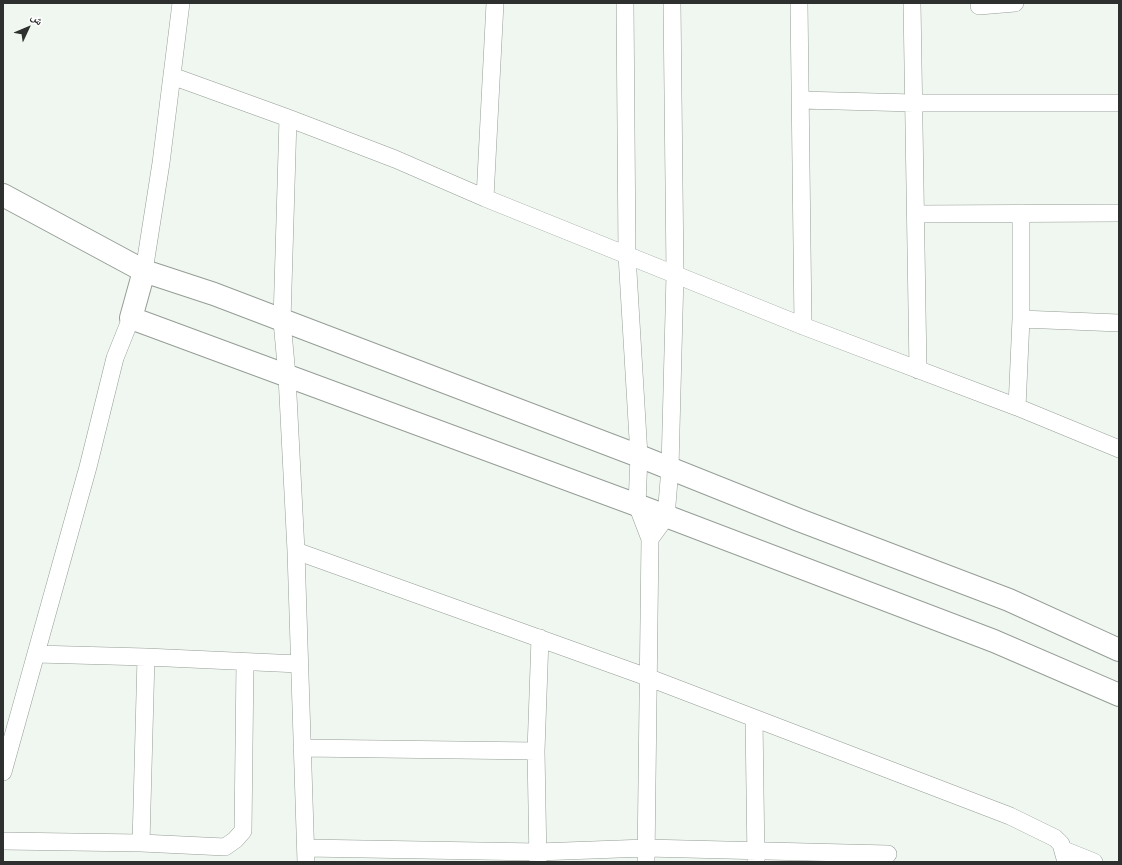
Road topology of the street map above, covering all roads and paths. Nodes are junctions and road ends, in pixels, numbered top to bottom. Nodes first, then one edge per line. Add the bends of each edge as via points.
1 (181, 3) edge
2 (495, 3) edge
3 (625, 3) edge
4 (672, 3) edge
5 (799, 3) edge
6 (912, 3) edge
7 (1015, 3) edge
8 (979, 6) dead end
9 (172, 76) junction
10 (800, 100) junction
11 (914, 103) junction
12 (1119, 103) edge
13 (288, 118) junction
14 (3, 195) edge
15 (485, 198) junction
16 (1021, 213) junction
17 (1119, 213) edge
18 (916, 214) junction
19 (627, 255) junction
20 (144, 271) junction
21 (675, 274) junction
22 (131, 318) junction
23 (1021, 319) junction
24 (282, 321) junction
25 (1119, 323) edge
26 (803, 326) junction
27 (918, 370) junction
28 (287, 376) junction
29 (1017, 407) junction
30 (1119, 449) edge
31 (639, 456) junction
32 (670, 468) junction
33 (637, 505) junction
34 (666, 518) junction
35 (650, 539) junction
36 (296, 551) junction
37 (540, 638) junction
38 (1119, 650) edge
39 (36, 654) junction
40 (146, 657) junction
41 (245, 662) junction
42 (300, 664) junction
43 (647, 677) junction
44 (1119, 695) edge
45 (754, 718) junction
46 (302, 748) junction
47 (536, 751) junction
48 (3, 772) edge
49 (3, 841) edge
50 (141, 843) junction
51 (888, 854) dead end
52 (306, 855) edge
53 (646, 855) edge
54 (756, 856) edge
55 (1065, 856) edge
56 (538, 857) edge
57 (1094, 862) edge

1 - 9 street
2 - 15 street
3 - 19 street
4 - 21 street
5 - 10 street
6 - 11 street
7 - 8 street
9 - 13 street
9 - 20 street
10 - 11 street
10 - 26 street
11 - 12 street
11 - 18 street
13 - 15 street via 395,159
13 - 24 street
14 - 20 street
15 - 19 street
16 - 17 street
16 - 18 street
16 - 23 street
18 - 27 street
19 - 21 street
19 - 31 street
20 - 22 street
20 - 24 street via 214,294
21 - 26 street
21 - 32 street
22 - 28 street
22 - 39 street via 115,358
23 - 25 street
23 - 29 street
24 - 28 street
24 - 31 street
26 - 27 street
27 - 29 street
28 - 33 street
28 - 36 street
29 - 30 street
31 - 32 street
31 - 33 street
32 - 34 street
32 - 38 street via 798,520 1009,600
33 - 34 street
33 - 35 street
34 - 35 street
34 - 44 street via 994,641
35 - 43 street
36 - 37 street
36 - 42 street
37 - 43 street
37 - 47 street
39 - 40 street
39 - 48 street
40 - 41 street
40 - 50 street
41 - 42 street
41 - 50 street via 243,831 225,847
42 - 46 street
43 - 45 street
43 - 53 street
45 - 54 street
45 - 55 street via 1010,816 1055,838
46 - 47 street
46 - 52 street
47 - 56 street
49 - 50 street
51 - 54 street
52 - 56 street
53 - 54 street
53 - 56 street
55 - 57 street

